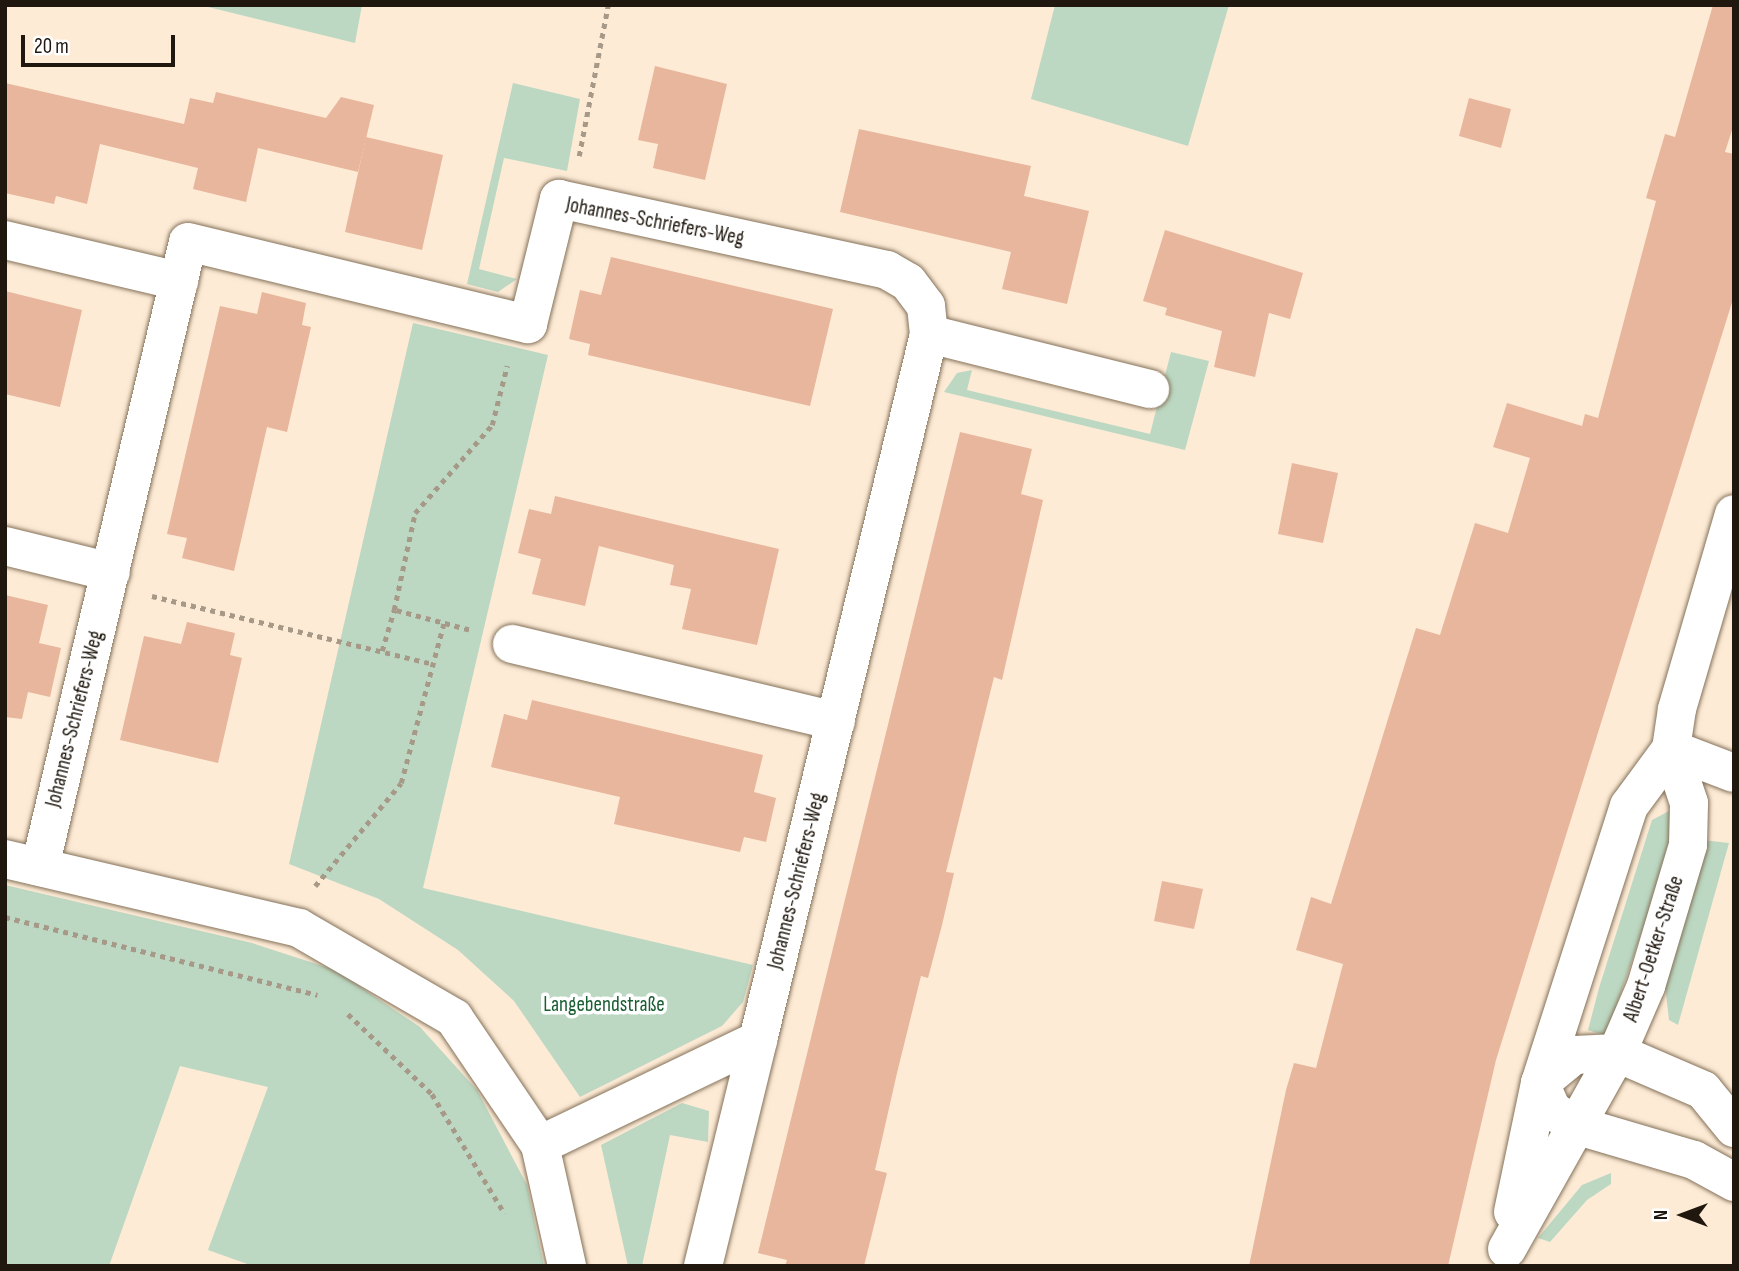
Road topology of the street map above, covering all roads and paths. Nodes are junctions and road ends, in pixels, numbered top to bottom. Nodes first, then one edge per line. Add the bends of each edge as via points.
1 (608, 5) edge
2 (570, 202) junction
3 (5, 240) edge
4 (179, 281) junction
5 (518, 321) junction
6 (929, 334) junction
7 (1150, 388) dead end
8 (1734, 514) edge
9 (5, 546) edge
10 (110, 578) junction
11 (394, 610) junction
12 (512, 643) dead end
13 (382, 651) junction
14 (434, 664) junction
15 (836, 721) junction
16 (1671, 749) junction
17 (1734, 773) edge
18 (23, 863) edge
19 (5, 917) edge
20 (299, 928) junction
21 (323, 997) dead end
22 (337, 1006) dead end
23 (758, 1040) junction
24 (1617, 1053) junction
25 (1541, 1083) junction
26 (1575, 1125) junction
27 (1734, 1128) edge
28 (540, 1146) junction
29 (1734, 1182) edge
30 (510, 1225) dead end
31 (1505, 1257) edge
32 (567, 1266) edge
33 (703, 1266) edge

1 - 2 path
2 - 5 street, Johannes-Schriefers-Weg via 559,199 528,324
2 - 6 street, Johannes-Schriefers-Weg via 887,271 908,282 926,306
3 - 4 street
4 - 5 street, Johannes-Schriefers-Weg via 188,242
4 - 10 street, Johannes-Schriefers-Weg
5 - 11 path via 492,425 415,513
6 - 7 street
6 - 15 street, Johannes-Schriefers-Weg
8 - 16 street, Albert-Oetker-Straße via 1687,666
9 - 10 street
10 - 13 path
10 - 18 street, Johannes-Schriefers-Weg
11 - 13 path
11 - 14 path via 444,623
12 - 15 street
13 - 14 path
14 - 20 path via 401,783 323,870
15 - 23 street, Johannes-Schriefers-Weg
16 - 17 street
16 - 24 street, Albert-Oetker-Straße via 1688,796 1688,845 1646,986
16 - 25 street, Albert-Oetker-Straße via 1629,806
18 - 20 street
19 - 21 path
20 - 28 street via 454,1018
22 - 30 path via 404,1061 432,1094
23 - 28 street
23 - 33 street, Johannes-Schriefers-Weg
24 - 25 street via 1574,1055
24 - 26 street, Albert-Oetker-Straße
24 - 27 street via 1703,1090
25 - 26 street via 1552,1110
25 - 31 street, Albert-Oetker-Straße
26 - 29 street via 1694,1160
26 - 31 street, Albert-Oetker-Straße
28 - 32 street

